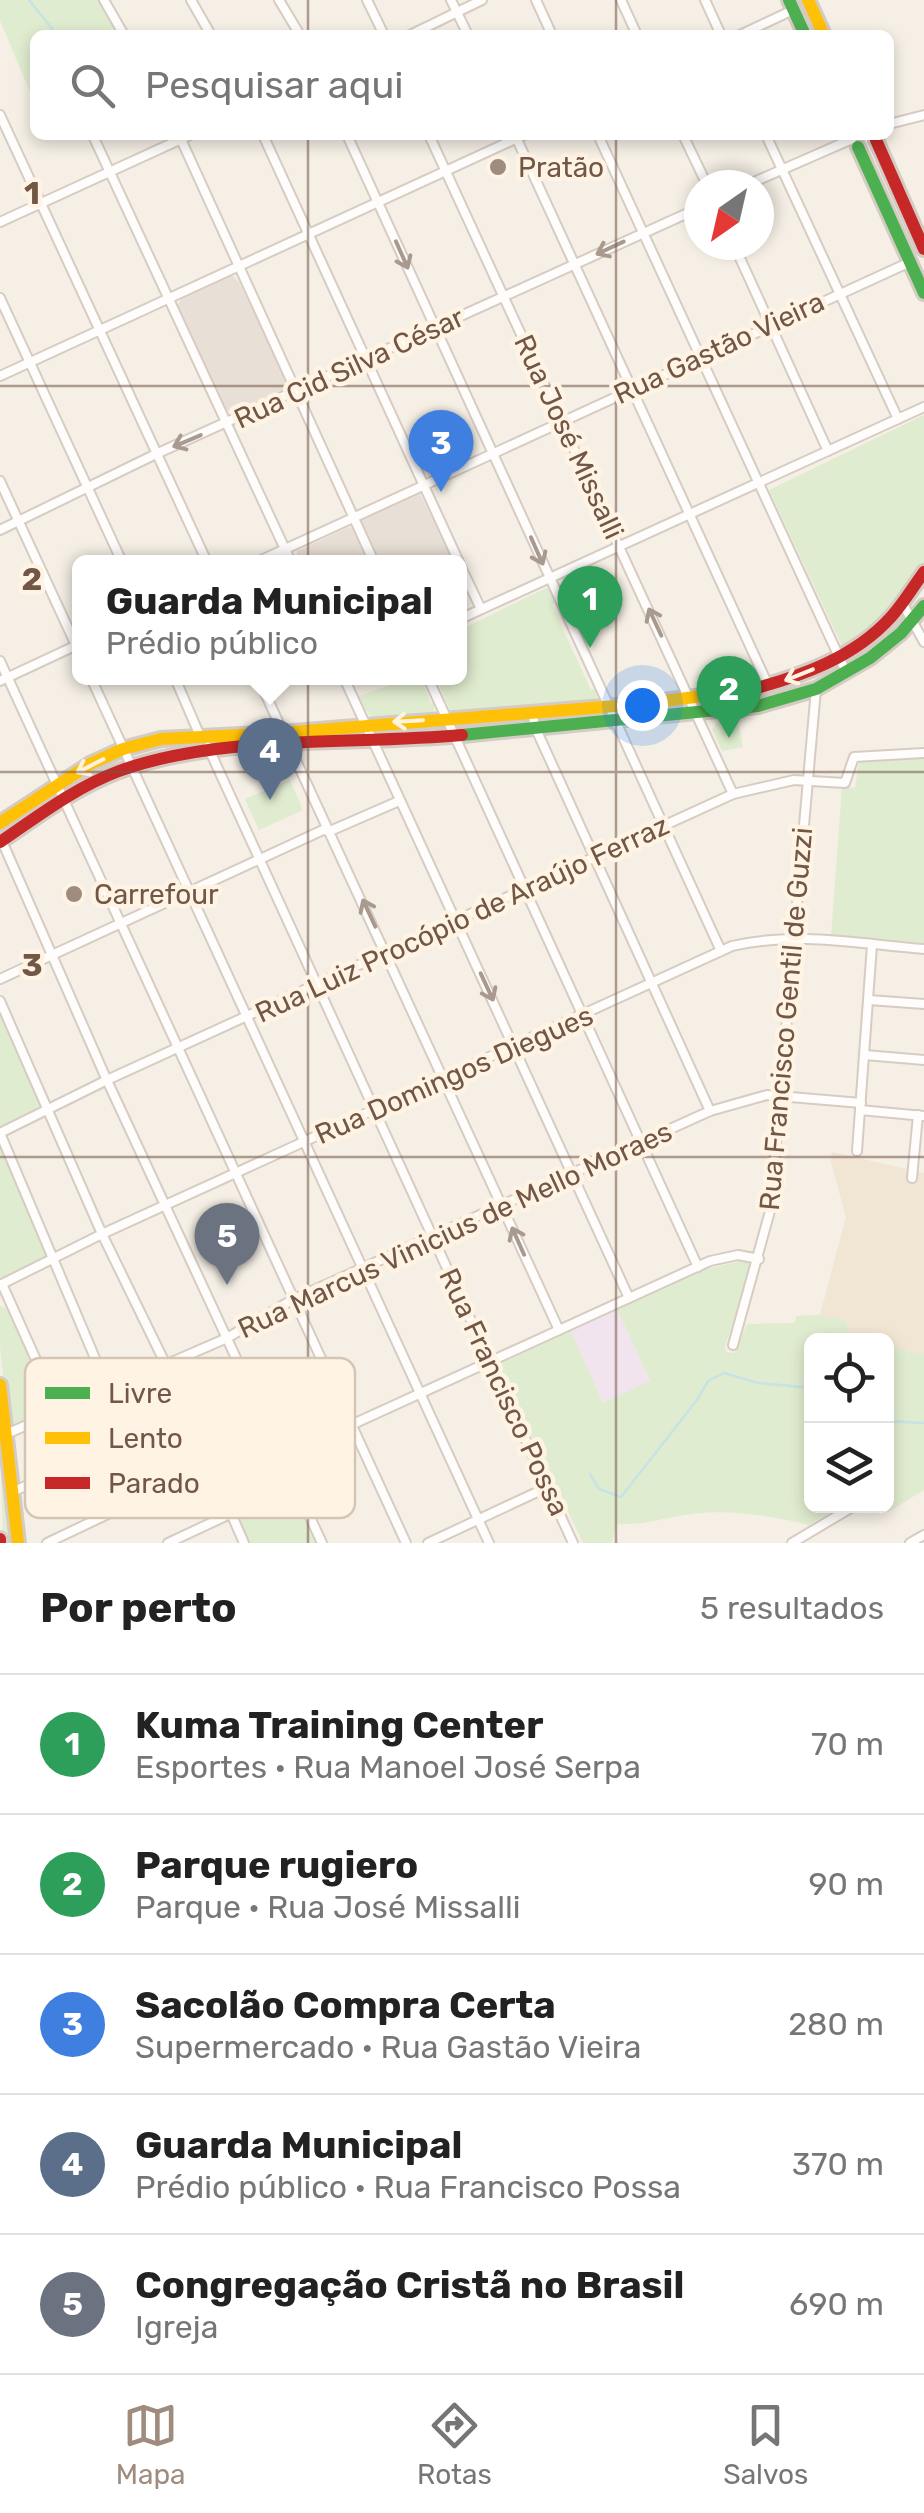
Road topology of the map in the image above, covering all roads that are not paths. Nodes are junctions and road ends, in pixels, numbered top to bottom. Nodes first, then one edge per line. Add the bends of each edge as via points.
1 (104, 0) edge
2 (190, 0) edge
3 (279, 0) edge
4 (367, 0) edge
5 (451, 0) edge
6 (482, 0) edge
7 (536, 0) edge
8 (621, 0) edge
9 (706, 0) edge
10 (811, 1) edge
11 (791, 5) edge
12 (457, 12) junction
13 (121, 30) edge
14 (208, 30) edge
15 (297, 30) edge
16 (382, 30) edge
17 (420, 30) edge
18 (466, 30) edge
19 (550, 30) edge
20 (635, 30) edge
21 (719, 30) edge
22 (748, 30) edge
23 (803, 30) edge
24 (822, 30) edge
25 (0, 115) edge
26 (924, 115) edge
27 (894, 123) edge
28 (95, 140) edge
29 (175, 140) edge
30 (185, 140) edge
31 (264, 140) edge
32 (349, 140) edge
33 (432, 140) edge
34 (509, 140) edge
35 (520, 140) edge
36 (600, 140) edge
37 (686, 140) edge
38 (768, 140) edge
39 (854, 140) edge
40 (874, 140) edge
41 (877, 140) edge
42 (782, 168) junction
43 (445, 170) junction
44 (700, 170) edge
45 (110, 172) junction
46 (774, 172) edge
47 (378, 201) junction
48 (40, 204) junction
49 (684, 214) edge
50 (0, 222) edge
51 (642, 232) junction
52 (308, 235) junction
53 (924, 248) edge
54 (741, 260) edge
55 (910, 262) junction
56 (574, 264) junction
57 (240, 266) junction
58 (838, 293) junction
59 (924, 293) edge
60 (504, 296) junction
61 (0, 298) edge
62 (168, 298) junction
63 (769, 324) junction
64 (434, 328) junction
65 (99, 329) junction
66 (700, 357) junction
67 (365, 360) junction
68 (30, 362) junction
69 (0, 376) edge
70 (630, 388) junction
71 (295, 392) junction
72 (924, 407) edge
73 (898, 418) junction
74 (561, 422) junction
75 (228, 424) junction
76 (828, 451) junction
77 (492, 453) junction
78 (156, 454) junction
79 (0, 481) edge
80 (759, 484) junction
81 (421, 485) junction
82 (87, 488) junction
83 (690, 515) junction
84 (353, 516) junction
85 (18, 521) junction
86 (0, 530) edge
87 (620, 547) junction
88 (286, 549) junction
89 (119, 555) edge
90 (204, 555) edge
91 (273, 555) edge
92 (289, 555) edge
93 (371, 555) edge
94 (455, 555) edge
95 (924, 572) edge
96 (550, 578) junction
97 (467, 580) edge
98 (904, 606) junction
99 (924, 606) edge
100 (481, 608) junction
101 (467, 615) edge
102 (914, 620) junction
103 (72, 633) edge
104 (924, 642) edge
105 (72, 651) edge
106 (0, 661) edge
107 (843, 665) junction
108 (4, 679) edge
109 (94, 685) edge
110 (177, 685) edge
111 (261, 685) edge
112 (347, 685) edge
113 (432, 685) edge
114 (769, 687) junction
115 (816, 689) junction
116 (608, 705) junction
117 (694, 705) junction
118 (532, 711) junction
119 (450, 719) junction
120 (615, 719) junction
121 (364, 724) junction
122 (535, 727) junction
123 (283, 733) junction
124 (200, 736) junction
125 (456, 736) junction
126 (371, 740) junction
127 (291, 747) junction
128 (124, 749) junction
129 (210, 751) junction
130 (924, 753) edge
131 (132, 766) junction
132 (808, 782) junction
133 (57, 783) junction
134 (732, 794) junction
135 (63, 799) junction
136 (399, 801) junction
137 (0, 823) edge
138 (664, 826) junction
139 (330, 830) junction
140 (1, 842) edge
141 (593, 858) junction
142 (259, 860) junction
143 (525, 889) junction
144 (189, 891) junction
145 (456, 922) junction
146 (120, 924) junction
147 (792, 938) junction
148 (872, 944) junction
149 (924, 949) edge
150 (721, 950) junction
151 (51, 954) junction
152 (388, 954) junction
153 (0, 979) edge
154 (318, 984) junction
155 (654, 984) junction
156 (0, 1000) edge
157 (869, 1000) junction
158 (924, 1004) edge
159 (584, 1016) junction
160 (247, 1018) junction
161 (514, 1046) junction
162 (177, 1049) junction
163 (866, 1054) junction
164 (924, 1060) edge
165 (444, 1079) junction
166 (108, 1080) junction
167 (780, 1096) junction
168 (861, 1107) junction
169 (48, 1109) junction
170 (375, 1111) junction
171 (710, 1111) junction
172 (921, 1116) edge
173 (0, 1133) edge
174 (640, 1140) junction
175 (304, 1143) junction
176 (857, 1151) dead end
177 (919, 1162) edge
178 (571, 1172) junction
179 (236, 1174) junction
180 (912, 1178) dead end
181 (502, 1205) junction
182 (166, 1206) junction
183 (102, 1234) junction
184 (432, 1236) junction
185 (52, 1258) junction
186 (759, 1258) junction
187 (698, 1266) junction
188 (361, 1268) junction
189 (1, 1284) edge
190 (628, 1298) junction
191 (292, 1300) junction
192 (558, 1330) junction
193 (227, 1338) junction
194 (733, 1345) dead end
195 (35, 1358) edge
196 (95, 1358) edge
197 (163, 1358) edge
198 (182, 1358) edge
199 (236, 1358) edge
200 (319, 1358) edge
201 (490, 1363) junction
202 (0, 1385) edge
203 (420, 1395) junction
204 (355, 1423) edge
205 (355, 1434) edge
206 (3, 1435) edge
207 (25, 1486) edge
208 (548, 1487) junction
209 (12, 1492) junction
210 (842, 1513) edge
211 (99, 1518) edge
212 (221, 1518) edge
213 (232, 1518) edge
214 (310, 1518) edge
215 (478, 1519) junction
216 (924, 1534) edge
217 (18, 1543) edge
218 (47, 1543) edge
219 (168, 1543) edge
220 (244, 1543) edge
221 (322, 1543) edge
222 (406, 1543) edge
223 (428, 1543) edge
224 (489, 1543) edge
225 (574, 1543) edge
226 (792, 1543) edge
227 (910, 1543) edge

1 - 13 street
2 - 14 street
3 - 15 street
4 - 16 street
5 - 12 street
6 - 12 street
7 - 19 street
8 - 20 street
9 - 21 street
10 - 24 main road
11 - 22 street
11 - 23 main road
12 - 17 street
12 - 18 street
25 - 48 street
26 - 27 street
28 - 45 street
29 - 45 street
30 - 57 street
31 - 52 street
32 - 47 street
33 - 43 street, Rua José Missalli
34 - 43 street
35 - 56 street
36 - 51 street
37 - 44 street
38 - 42 street
39 - 40 main road via 868,148
39 - 42 street
39 - 55 main road
41 - 53 main road
42 - 46 street
42 - 58 street
43 - 47 street
43 - 60 street, Rua José Missalli
45 - 48 street
45 - 62 street
47 - 52 street
47 -> 64 street
48 - 50 street
48 - 65 street
49 - 51 street, Rua Cid Silva César
51 -> 56 street, Rua Cid Silva César
51 - 66 street
52 - 57 street
52 - 67 street
54 - 63 street
55 - 58 street, Rua Gastão Vieira
55 - 59 main road
56 - 60 street, Rua Cid Silva César
56 - 70 street
57 - 62 street
57 - 71 street
58 - 63 street, Rua Gastão Vieira
58 - 73 street
60 - 64 street, Rua Cid Silva César
60 - 74 street, Rua José Missalli
61 - 68 street
62 - 65 street
62 - 75 street
63 - 66 street, Rua Gastão Vieira
63 - 76 street
64 - 67 street, Rua Cid Silva César
64 - 77 street
65 - 68 street
65 - 78 street
66 - 70 street, Rua Gastão Vieira
66 - 80 street
67 - 71 street, Rua Cid Silva César
67 - 81 street
68 - 69 street
68 - 82 street
70 - 74 street, Rua Gastão Vieira
70 - 83 street
71 - 75 street, Rua Cid Silva César
71 - 84 street
72 - 73 street
73 - 76 street
74 - 77 street, Rua Gastão Vieira
74 - 87 street, Rua José Missalli
75 -> 78 street, Rua Cid Silva César
75 - 88 street
76 - 80 street
77 - 81 street, Rua Gastão Vieira
77 -> 96 street
78 - 82 street, Rua Cid Silva César
78 - 90 street
79 - 85 street
80 - 83 street
80 - 107 street
81 - 84 street, Rua Gastão Vieira
81 - 94 street
82 - 85 street, Rua Cid Silva César
82 - 89 street
83 - 87 street
83 - 114 street
84 - 88 street, Rua Gastão Vieira
84 - 93 street
85 - 86 street, Rua Cid Silva César
85 - 103 street
87 - 96 street
117 -> 87 street, Rua José Missalli
88 - 91 street, Rua Gastão Vieira
88 - 92 street
95 - 98 main road
96 - 100 street
96 - 116 street
97 - 100 street
98 - 102 street
98 - 107 main road
99 - 102 main road
100 - 101 street
102 - 104 street
102 - 107 main road via 870,658
105 - 108 street
106 - 108 street
107 -> 114 main road
107 - 115 main road
108 - 133 street
109 - 128 street
110 - 124 street, Rua Francisco Possa
111 - 123 street
112 - 121 street
113 - 119 street
114 - 117 main road
115 - 117 main road via 758,706
115 - 132 street, Rua Francisco Gentil de Guzzi
116 - 117 main road
116 - 118 main road
116 - 120 street
117 - 120 main road
117 - 134 street, Rua José Missalli
118 - 119 main road
118 - 122 street
119 -> 121 main road
119 - 125 street
120 - 122 main road
120 - 138 street
121 - 123 main road
121 - 126 street
122 - 125 main road
122 - 141 street
123 - 124 main road
123 - 127 street
124 - 128 main road
124 - 129 street, Rua Francisco Possa
125 - 126 main road
125 - 143 street
126 - 127 main road
126 - 136 street
127 - 129 main road
127 - 139 street
128 - 131 street
128 -> 133 main road
129 - 131 main road
129 - 142 street, Rua Francisco Possa
130 - 132 street, Rua Luiz Procópio de Araújo Ferraz via 854,757 844,782
131 - 135 main road
131 - 144 street
132 - 134 street, Rua Luiz Procópio de Araújo Ferraz
132 - 147 street, Rua Francisco Gentil de Guzzi
133 - 135 street
133 - 137 main road
134 - 138 street, Rua Luiz Procópio de Araújo Ferraz
135 - 140 main road
135 - 146 street
136 - 139 street
136 - 145 street
138 - 141 street, Rua Luiz Procópio de Araújo Ferraz
138 - 150 street
139 - 142 street
152 -> 139 street
140 - 151 street
141 - 143 street, Rua Luiz Procópio de Araújo Ferraz
141 - 155 street
142 - 144 street
142 - 154 street, Rua Francisco Possa
143 - 145 street, Rua Luiz Procópio de Araújo Ferraz
143 - 159 street
144 - 146 street
144 - 160 street
145 - 152 street, Rua Luiz Procópio de Araújo Ferraz
145 -> 161 street
146 - 151 street
146 - 162 street
147 - 148 street, Rua Domingos Diegues
147 - 150 street, Rua Domingos Diegues
147 - 167 street, Rua Francisco Gentil de Guzzi
148 - 149 street, Rua Domingos Diegues
148 - 157 street
150 - 155 street, Rua Domingos Diegues
151 - 153 street
151 - 166 street
152 - 154 street, Rua Luiz Procópio de Araújo Ferraz
152 - 165 street
154 - 160 street, Rua Luiz Procópio de Araújo Ferraz
154 - 170 street, Rua Francisco Possa
155 - 159 street, Rua Domingos Diegues
155 - 171 street
156 - 169 street
157 - 158 street
157 - 163 street
159 - 161 street, Rua Domingos Diegues
159 - 174 street
160 - 162 street, Rua Luiz Procópio de Araújo Ferraz
160 - 175 street
161 - 165 street, Rua Domingos Diegues
161 - 178 street
162 - 166 street, Rua Luiz Procópio de Araújo Ferraz
162 - 179 street
163 - 164 street
163 - 168 street
165 - 170 street, Rua Domingos Diegues
165 - 181 street
166 - 169 street, Rua Luiz Procópio de Araújo Ferraz
166 - 182 street
167 - 168 street, Rua Marcus Vinicius de Mello Moraes
167 - 171 street, Rua Marcus Vinicius de Mello Moraes
167 - 186 street, Rua Francisco Gentil de Guzzi
168 - 172 street, Rua Marcus Vinicius de Mello Moraes
168 - 176 street
169 - 173 street, Rua Luiz Procópio de Araújo Ferraz
169 - 183 street
170 - 175 street, Rua Domingos Diegues
170 - 184 street, Rua Francisco Possa
171 - 174 street, Rua Marcus Vinicius de Mello Moraes
172 - 177 street
173 - 185 street
174 - 178 street, Rua Marcus Vinicius de Mello Moraes
174 - 187 street
175 - 179 street, Rua Domingos Diegues
175 - 188 street
177 - 180 street
178 - 181 street, Rua Marcus Vinicius de Mello Moraes
178 - 190 street
179 - 182 street, Rua Domingos Diegues
179 - 191 street
181 - 184 street, Rua Marcus Vinicius de Mello Moraes
192 -> 181 street
182 - 183 street, Rua Domingos Diegues
182 - 193 street
183 - 185 street, Rua Domingos Diegues
183 - 197 street
184 - 188 street, Rua Marcus Vinicius de Mello Moraes
184 - 201 street, Rua Francisco Possa
185 - 189 street, Rua Domingos Diegues
185 - 196 street
186 - 187 street via 725,1256
186 - 194 street, Rua Francisco Gentil de Guzzi
187 - 190 street
188 - 191 street, Rua Marcus Vinicius de Mello Moraes
188 - 203 street
189 - 195 street
190 - 192 street
191 - 193 street, Rua Marcus Vinicius de Mello Moraes
191 - 200 street
192 - 201 street
193 - 198 street, Rua Marcus Vinicius de Mello Moraes
193 - 199 street
201 - 203 street
201 - 208 street, Rua Francisco Possa
202 - 206 main road
203 - 204 street
203 - 215 street
205 - 222 street
206 - 209 main road
207 - 209 street
208 - 215 street
208 - 225 street, Rua Francisco Possa
209 - 217 main road
210 - 226 street
211 - 218 street
212 - 219 street
213 - 220 street
214 - 221 street
215 - 223 street
215 - 224 street
216 - 227 street

